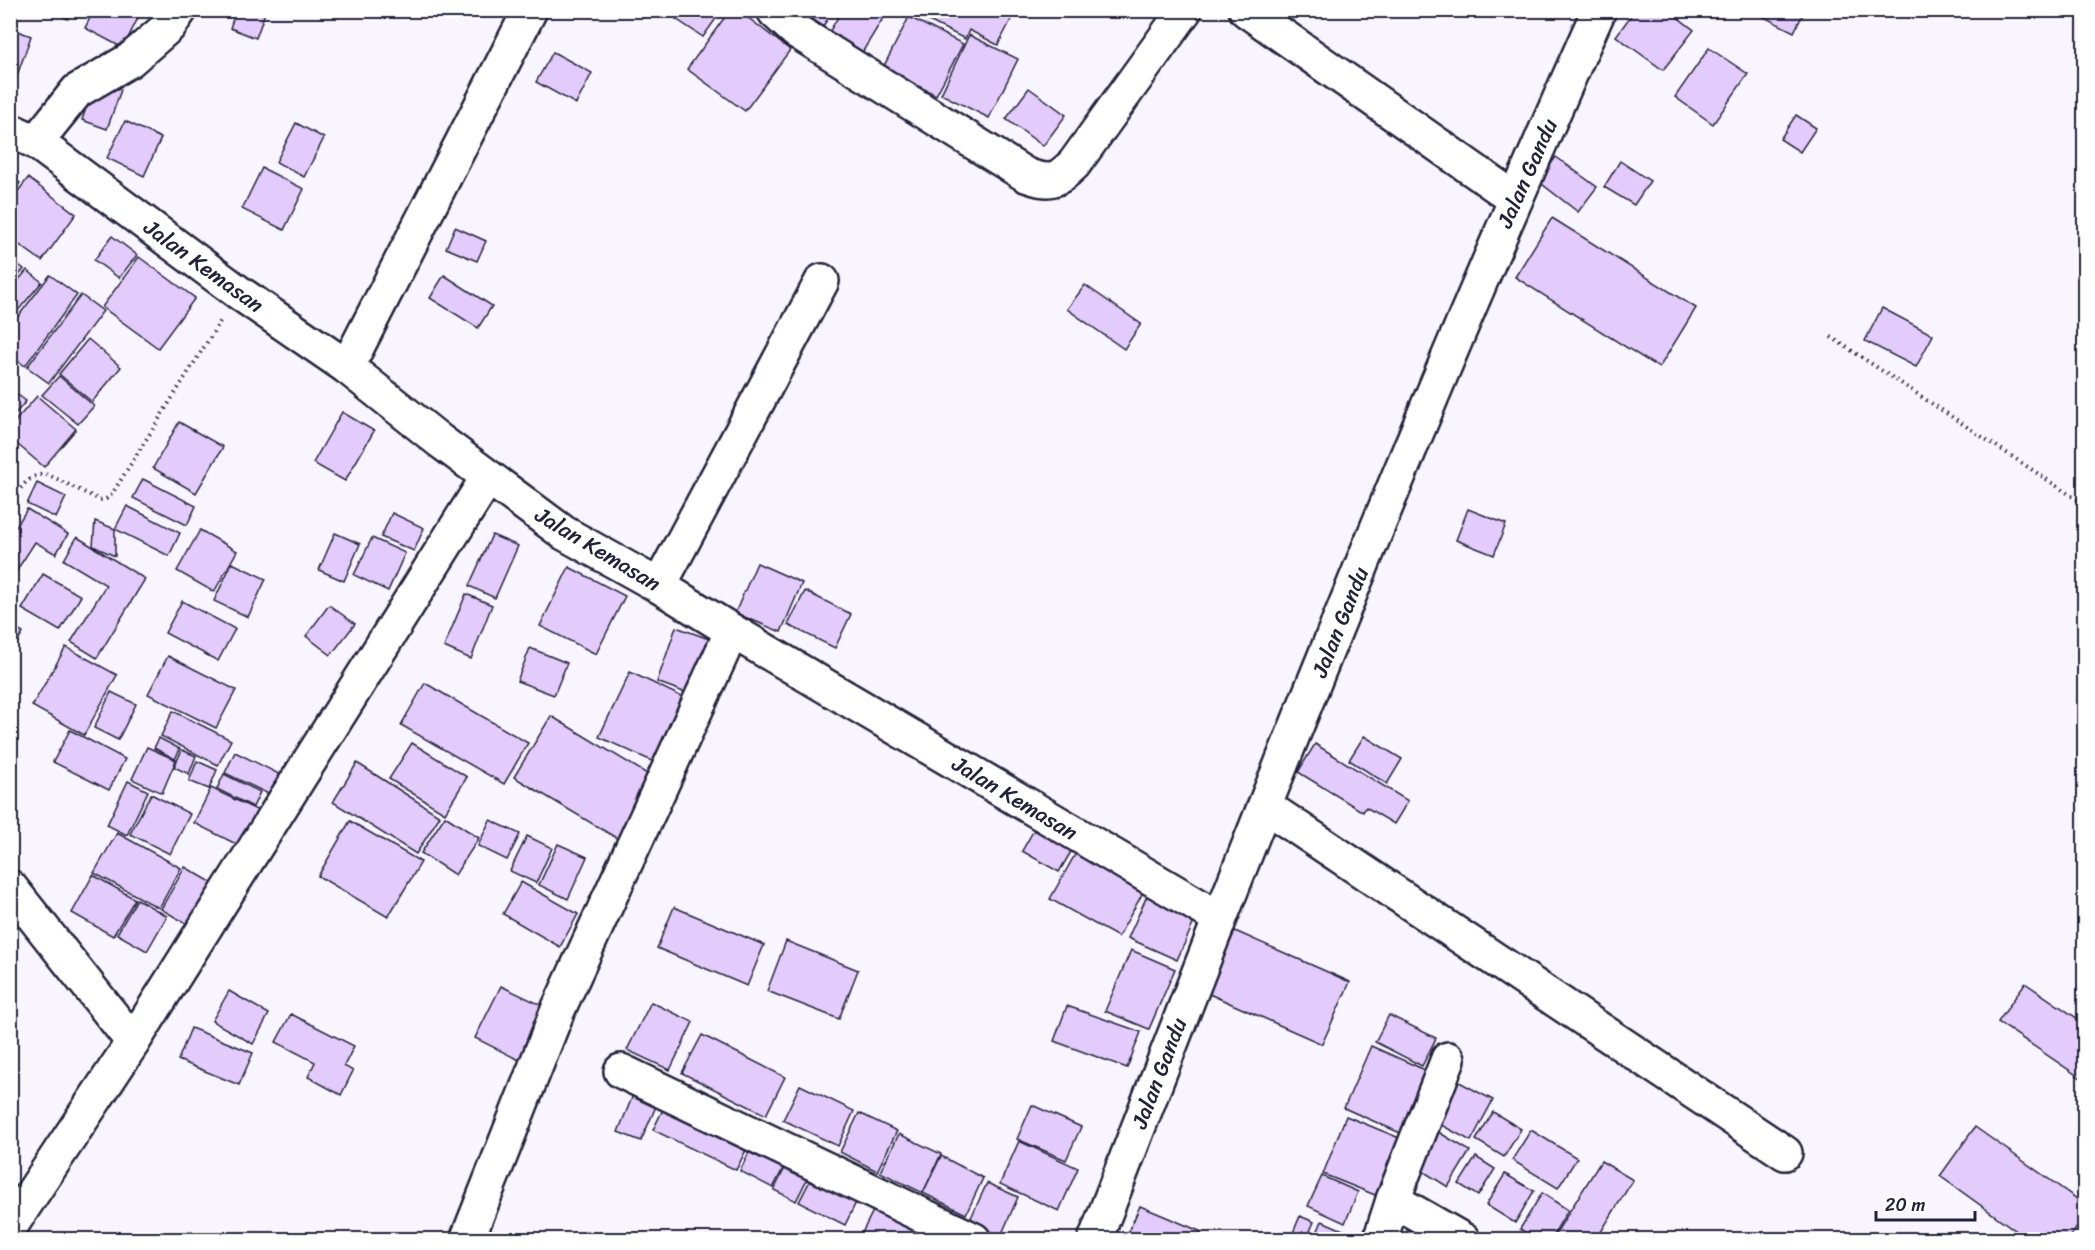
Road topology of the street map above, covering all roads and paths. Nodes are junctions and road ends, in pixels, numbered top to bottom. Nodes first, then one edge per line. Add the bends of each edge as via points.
1 (180, 10) edge
2 (530, 10) edge
3 (1185, 10) edge
4 (1246, 10) edge
5 (1599, 10) edge
6 (775, 11) edge
7 (23, 136) edge
8 (1515, 199) junction
9 (822, 281) dead end
10 (238, 292) junction
11 (1831, 338) dead end
12 (347, 367) junction
13 (488, 477) junction
14 (10, 503) edge
15 (2085, 504) edge
16 (659, 586) junction
17 (732, 631) junction
18 (1265, 806) junction
19 (10, 887) edge
20 (1219, 918) junction
21 (133, 1042) junction
22 (1448, 1059) dead end
23 (621, 1071) dead end
24 (1785, 1153) dead end
25 (1393, 1200) junction
26 (10, 1227) edge
27 (466, 1239) edge
28 (974, 1239) edge
29 (1095, 1239) edge
30 (1380, 1239) edge
31 (1463, 1239) edge

1 - 7 street via 169,26 130,60 77,91
2 - 12 street
3 - 6 street via 1074,164 1060,178 1050,180 1026,176 796,31
4 - 8 street
5 - 8 street, Jalan Gandu
7 - 10 street, Jalan Kemasan
8 - 18 street, Jalan Gandu
9 - 16 street
10 - 12 street, Jalan Kemasan
10 - 14 path via 112,494 100,500 40,474 26,481
11 - 15 path
12 - 13 street, Jalan Kemasan
13 - 16 street, Jalan Kemasan via 564,533
13 - 21 street
16 - 17 street, Jalan Kemasan
17 - 20 street, Jalan Kemasan
17 - 27 street via 558,1010
18 - 20 street, Jalan Gandu
18 - 24 street
19 - 21 street
20 - 29 street, Jalan Gandu
21 - 26 street
22 - 25 street
23 - 28 street
25 - 30 street
25 - 31 street

